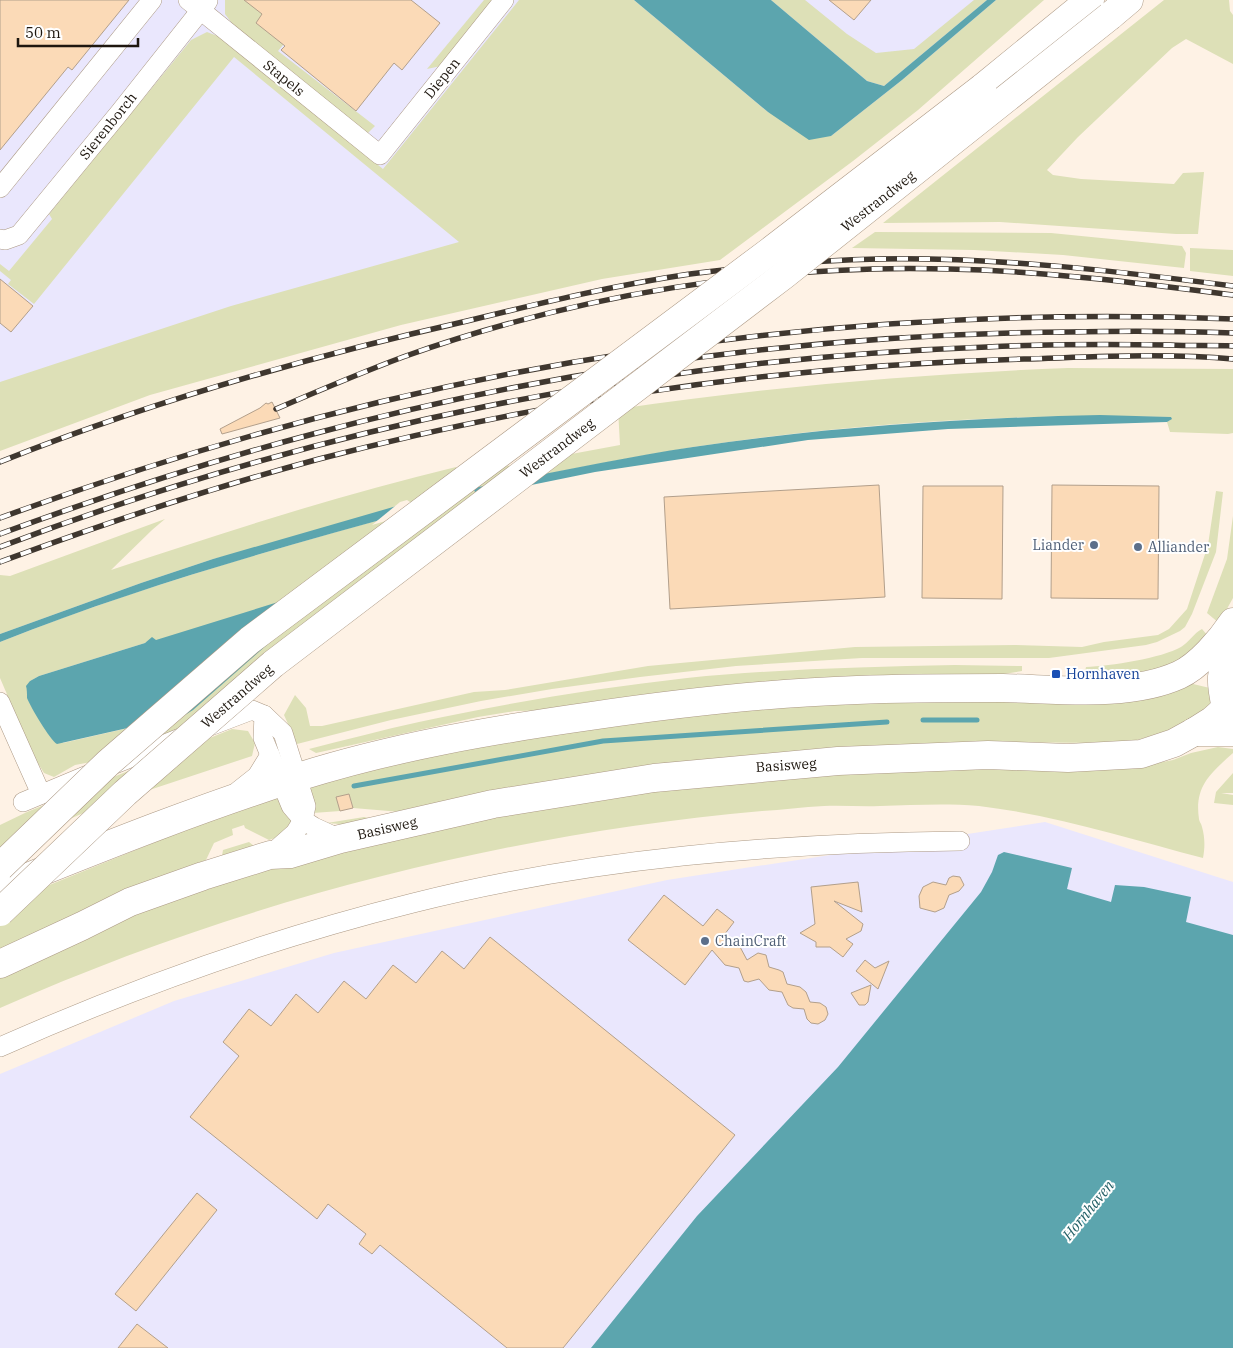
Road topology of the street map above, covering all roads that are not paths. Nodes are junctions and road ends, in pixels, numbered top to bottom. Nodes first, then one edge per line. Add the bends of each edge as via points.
1 (152, 0) edge
2 (504, 0) edge
3 (1090, 0) edge
4 (1129, 0) edge
5 (199, 3) edge
6 (380, 155) joint
7 (0, 188) edge
8 (0, 238) edge
9 (1233, 622) edge
10 (1233, 646) edge
11 (1187, 670) junction
12 (0, 702) edge
13 (1230, 705) edge
14 (264, 715) junction
15 (270, 755) junction
16 (289, 780) junction
17 (41, 794) junction
18 (23, 802) dead end
19 (222, 804) junction
20 (303, 820) junction
21 (340, 839) junction
22 (960, 841) dead end
23 (270, 855) junction
24 (0, 867) edge
25 (0, 890) edge
26 (0, 912) edge
27 (0, 964) edge
28 (0, 1047) edge

1 - 7 street
2 - 6 street, Diepen
3 - 24 main road, Westrandweg, bridge via 982,88 776,246 250,640 108,763
4 - 26 main road, Westrandweg, bridge via 784,275 273,664 125,794
5 - 6 street, Stapels
5 - 8 street, Sierenborch via 120,112 19,235 5,240
9 - 11 main road via 1212,648
10 - 13 main road via 1224,665
11 - 13 main road
11 - 16 main road via 1146,686 1096,690 934,687 787,693 640,709 433,743
12 - 17 street
13 - 21 main road, Basisweg via 1174,744 1141,754 1068,758 910,757 654,778 494,804
14 - 15 street via 263,738
14 - 16 street via 282,733
14 - 17 street via 252,710
15 - 16 street
15 - 19 street via 257,776
16 - 19 main road
16 - 20 street via 306,806
17 - 18 street
19 - 25 main road via 98,849
20 - 21 street, Basisweg
20 - 23 street, Basisweg via 296,833
21 - 23 main road, Basisweg via 290,854
22 - 28 street via 764,849 653,860 480,888 297,936 159,982
23 - 27 main road, Basisweg via 130,902

